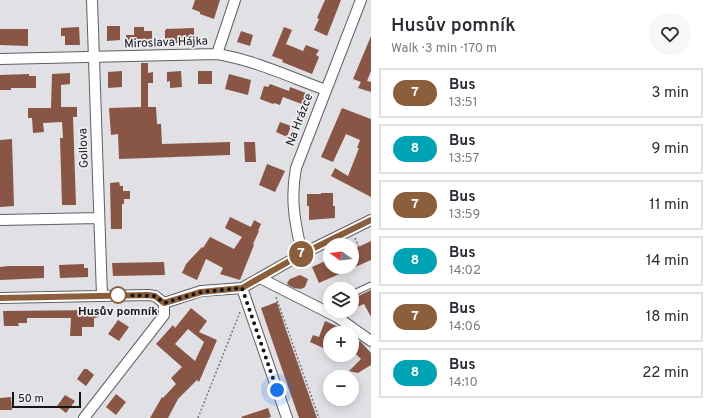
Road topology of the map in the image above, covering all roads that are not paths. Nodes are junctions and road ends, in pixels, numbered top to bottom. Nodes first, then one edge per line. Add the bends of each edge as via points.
1 (92, 0) edge
2 (235, 0) edge
3 (361, 0) edge
4 (217, 54) junction
5 (94, 58) junction
6 (0, 59) edge
7 (326, 90) junction
8 (100, 218) junction
9 (0, 220) edge
10 (371, 220) edge
11 (302, 254) junction
12 (260, 278) junction
13 (371, 284) edge
14 (242, 288) junction
15 (359, 290) edge
16 (102, 296) junction
17 (0, 298) edge
18 (164, 303) junction
19 (371, 342) edge
20 (84, 418) edge
21 (287, 418) edge

1 - 5 street, Gollova
2 - 4 street
3 - 7 street, Na Hrázce
4 - 5 street, Miroslava Hájka
4 - 7 street, Miroslava Hájka via 251,63
5 - 6 street, Miroslava Hájka
5 - 8 street, Gollova
7 - 11 street, Na Hrázce via 296,168 293,185 293,212
8 - 9 street
8 - 16 street, Gollova
10 - 11 street
11 - 12 street
12 - 14 street
12 - 19 street via 337,317
13 - 15 lane
14 - 18 street via 201,292
14 - 21 street
16 - 17 street
16 - 18 street via 148,295 155,296
18 - 20 street via 164,315

